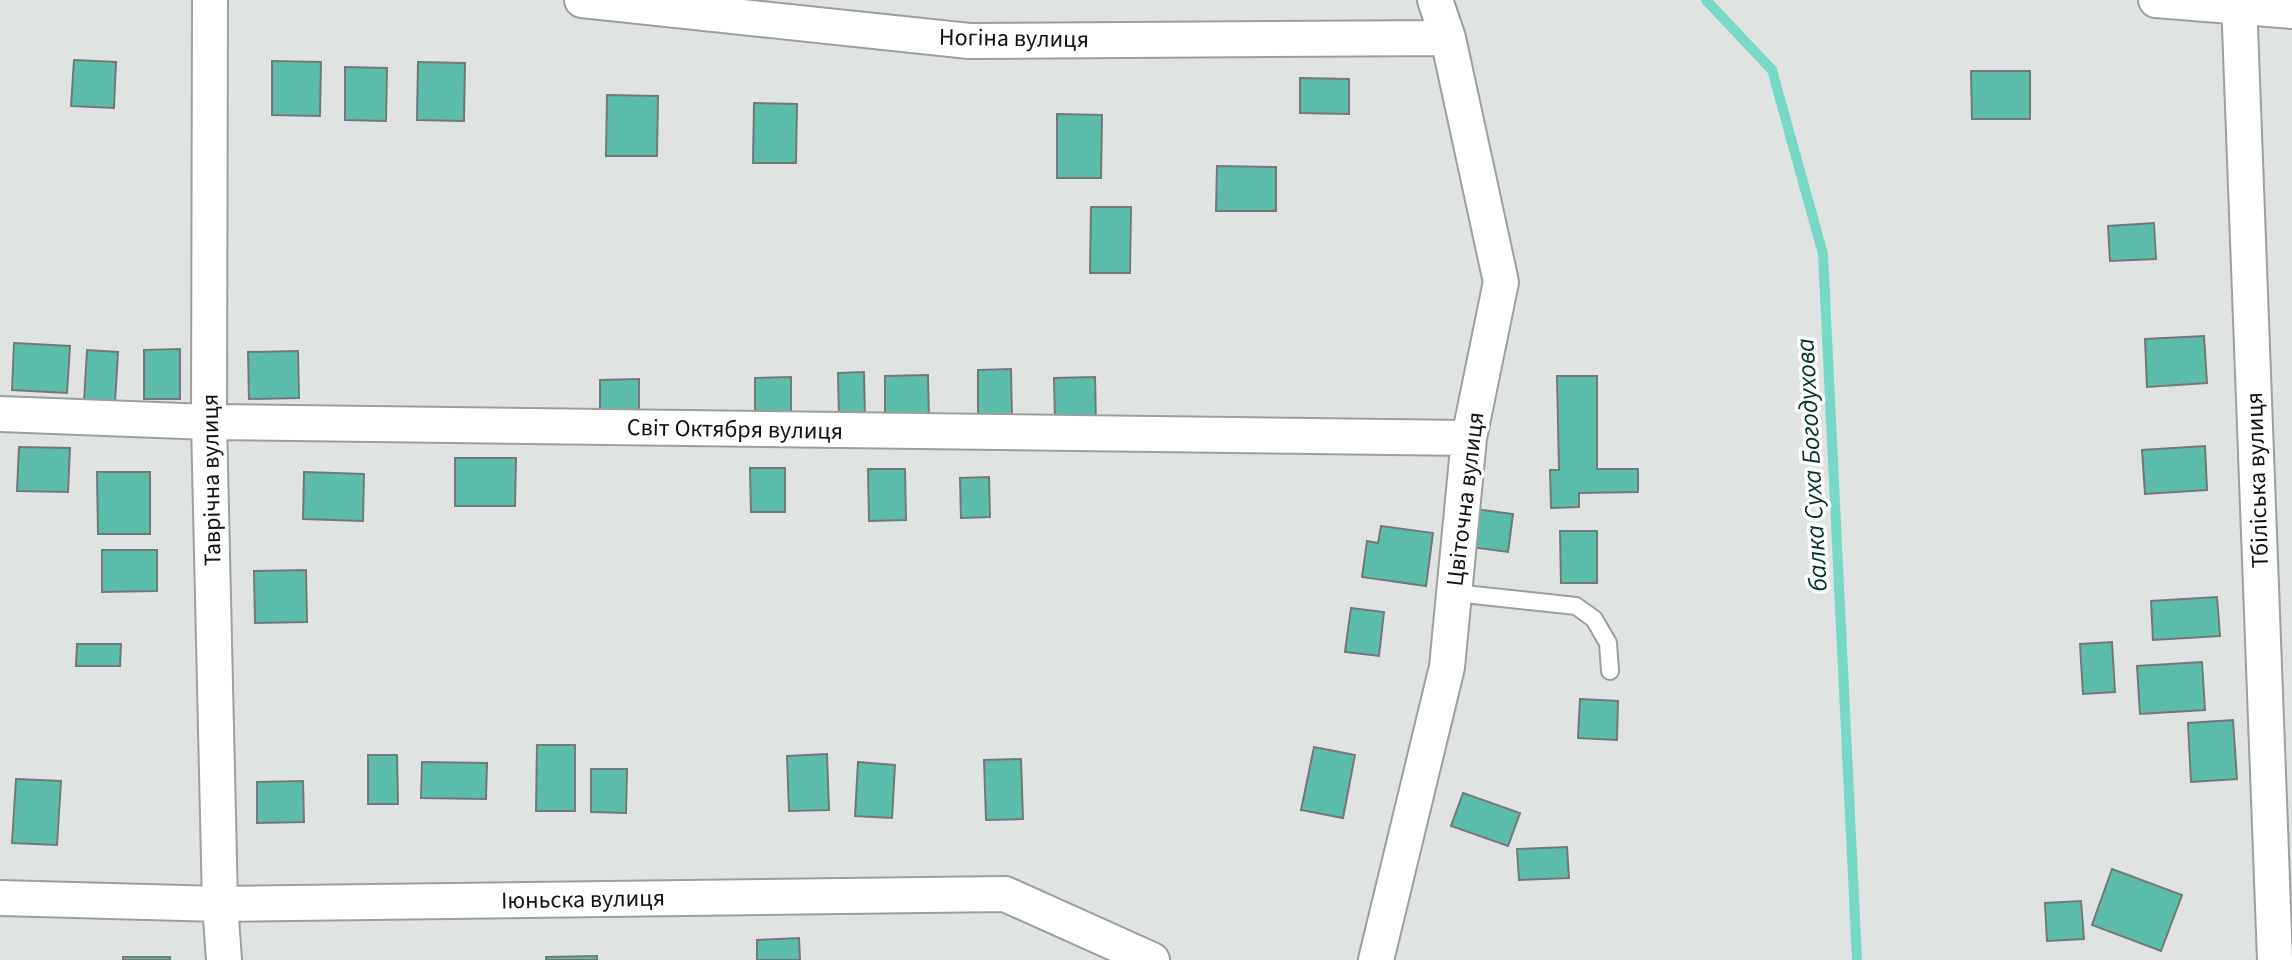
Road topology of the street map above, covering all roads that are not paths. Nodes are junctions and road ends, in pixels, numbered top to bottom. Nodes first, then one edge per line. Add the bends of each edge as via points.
1 (210, 0) edge
2 (582, 0) edge
3 (1435, 0) edge
4 (2156, 0) edge
5 (2239, 3) edge
6 (2292, 11) edge
7 (1448, 38) junction
8 (0, 414) edge
9 (209, 422) junction
10 (1469, 438) junction
11 (1455, 593) junction
12 (1610, 671) dead end
13 (0, 898) edge
14 (220, 904) junction
15 (224, 960) edge
16 (1152, 960) edge
17 (1376, 960) edge
18 (2275, 960) edge

1 - 9 street, Таврічна вулиця
2 - 7 street, Ногіна вулиця via 969,41
3 - 7 street, Цвiточна вулиця
4 - 5 street
5 - 6 street
5 - 18 street, Тбіліська вулиця
7 - 10 street, Цвiточна вулиця via 1501,282
8 - 9 street, Світ Октября вулиця
9 - 10 street, Світ Октября вулиця
9 - 14 street, Таврічна вулиця
10 - 11 street, Цвiточна вулиця
11 - 12 lane via 1576,606 1594,619 1608,643
11 - 17 street, Цвiточна вулиця via 1447,667
13 - 14 street, Iюньска вулиця
14 - 15 street, Таврічна вулиця
14 - 16 street, Iюньска вулиця via 1005,894

